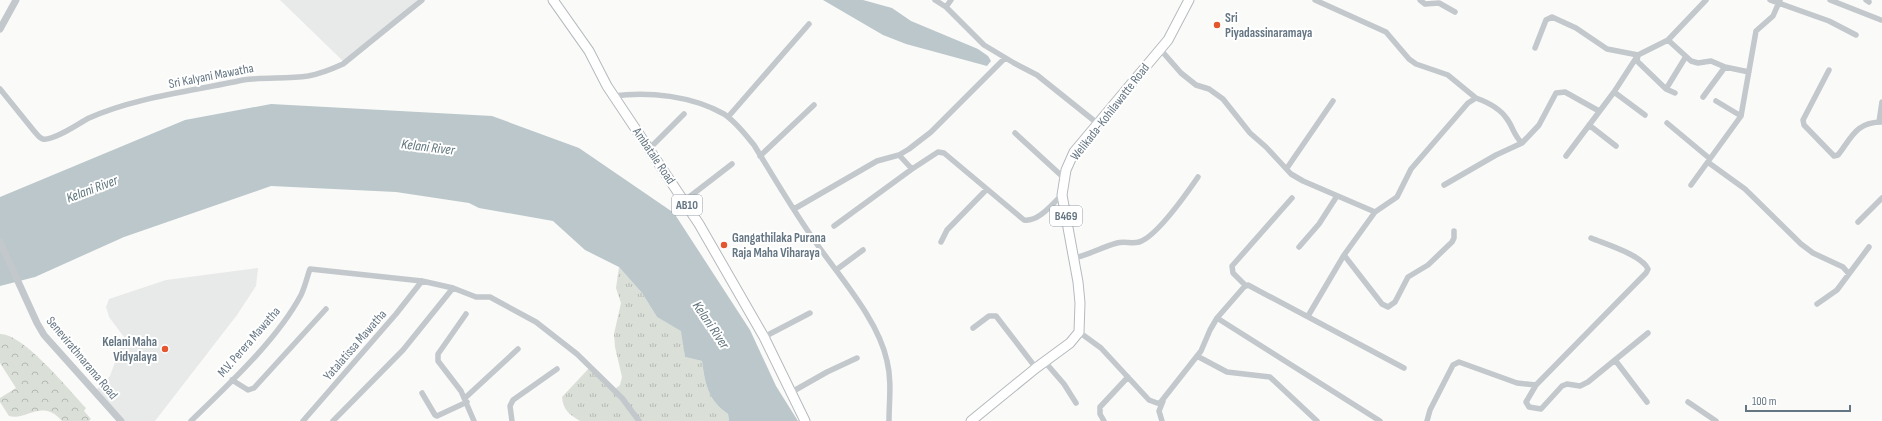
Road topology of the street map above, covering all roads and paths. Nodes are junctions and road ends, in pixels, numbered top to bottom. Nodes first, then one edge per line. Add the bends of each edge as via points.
1 (16, 0) edge
2 (422, 0) edge
3 (553, 0) edge
4 (935, 0) edge
5 (951, 0) edge
6 (1189, 0) edge
7 (1315, 0) edge
8 (1420, 0) edge
9 (1706, 0) edge
10 (1770, 0) edge
11 (1830, 0) edge
12 (1780, 1) edge
13 (946, 7) junction
14 (1455, 12) dead end
15 (1881, 20) edge
16 (810, 24) dead end
17 (0, 29) edge
18 (1856, 35) dead end
19 (1668, 40) junction
20 (1534, 48) dead end
21 (1160, 49) junction
22 (1638, 55) junction
23 (1005, 58) junction
24 (1685, 58) junction
25 (1725, 67) junction
26 (1829, 70) dead end
27 (1749, 72) junction
28 (0, 89) edge
29 (1666, 89) junction
30 (1614, 92) junction
31 (1675, 93) dead end
32 (0, 94) edge
33 (613, 96) junction
34 (6, 97) junction
35 (1702, 97) dead end
36 (1476, 98) junction
37 (1333, 101) dead end
38 (1716, 101) dead end
39 (1882, 102) edge
40 (814, 105) dead end
41 (1600, 111) junction
42 (684, 114) dead end
43 (1645, 115) dead end
44 (1741, 116) junction
45 (728, 117) junction
46 (1880, 122) edge
47 (1098, 123) junction
48 (1667, 123) dead end
49 (1589, 125) junction
50 (1015, 133) dead end
51 (1522, 143) junction
52 (1616, 146) dead end
53 (649, 149) junction
54 (899, 155) junction
55 (760, 156) junction
56 (1566, 156) dead end
57 (1709, 161) junction
58 (732, 164) dead end
59 (1287, 168) junction
60 (912, 169) junction
61 (1198, 177) dead end
62 (1064, 178) junction
63 (1444, 185) dead end
64 (1691, 185) dead end
65 (986, 190) junction
66 (1062, 195) junction
67 (1337, 196) junction
68 (1292, 198) dead end
69 (1882, 198) edge
70 (684, 201) junction
71 (794, 209) junction
72 (1375, 212) junction
73 (1858, 222) dead end
74 (834, 226) dead end
75 (1454, 230) dead end
76 (1591, 238) dead end
77 (0, 242) edge
78 (941, 242) dead end
79 (1299, 247) dead end
80 (1869, 247) dead end
81 (863, 250) dead end
82 (1344, 255) junction
83 (1074, 258) junction
84 (836, 270) junction
85 (1850, 274) junction
86 (422, 281) junction
87 (1246, 286) junction
88 (453, 288) junction
89 (1817, 304) dead end
90 (326, 309) dead end
91 (810, 313) dead end
92 (466, 314) dead end
93 (1308, 316) junction
94 (1217, 318) junction
95 (973, 328) dead end
96 (1079, 332) junction
97 (1648, 333) dead end
98 (764, 337) junction
99 (518, 349) dead end
100 (1197, 356) junction
101 (857, 358) dead end
102 (1615, 360) junction
103 (1045, 362) junction
104 (1036, 368) junction
105 (1404, 368) dead end
106 (557, 369) dead end
107 (1128, 377) junction
108 (232, 380) junction
109 (1536, 385) junction
110 (422, 393) dead end
111 (790, 393) junction
112 (466, 400) junction
113 (1164, 400) junction
114 (1076, 402) dead end
115 (1647, 402) dead end
116 (1688, 402) dead end
117 (121, 421) edge
118 (191, 421) edge
119 (303, 421) edge
120 (333, 421) edge
121 (474, 421) edge
122 (512, 421) edge
123 (639, 421) edge
124 (805, 421) edge
125 (889, 421) edge
126 (971, 421) edge
127 (1104, 421) edge
128 (1162, 421) edge
129 (1318, 421) edge
130 (1380, 421) edge
131 (1427, 421) edge
132 (1716, 421) edge

1 - 17 street
2 - 34 street, Sri Kalyani Mawatha via 343,64 332,69 307,76 243,80 125,105 90,118 53,137 40,138
3 - 33 main road, Ambatale Road / AB10 via 589,51
4 - 13 street
5 - 13 street
6 - 21 main road, Welikada-Kohilawatte Road / B469 via 1173,32
7 - 36 street via 1386,32 1409,59 1448,75
8 - 14 street via 1425,4 1439,3
9 - 19 street
10 - 12 street
11 - 15 street
12 - 18 street
12 - 27 street via 1773,16 1756,31
13 - 23 street via 984,45
16 - 45 street
19 - 22 street
19 - 24 street
20 - 22 street via 1546,20 1552,17 1576,28 1607,49
21 - 47 main road, Welikada-Kohilawatte Road / B469
21 - 59 street via 1181,73 1196,85 1209,89 1223,99 1250,133
22 - 29 street via 1637,61
22 - 30 street
23 - 47 street via 1037,74
23 - 54 street via 931,132
24 - 25 street via 1698,63 1711,61
24 - 29 street
25 - 27 street
25 - 35 street
26 - 46 street via 1803,120 1804,125 1834,156 1838,155 1854,132 1863,125
27 - 44 street
28 - 34 street, Sri Kalyani Mawatha
29 - 31 street
30 - 41 street
30 - 43 street
32 - 34 street, Sri Kalyani Mawatha
33 - 45 street via 652,94 696,103
33 - 53 main road, Ambatale Road / AB10
36 - 51 street via 1490,103 1507,118 1514,136
36 - 72 street via 1468,103 1411,169 1397,197
37 - 59 street
38 - 44 street
39 - 46 street
40 - 55 street
41 - 49 street
41 - 51 street via 1565,92 1556,93 1539,125
42 - 53 street
44 - 57 street
45 - 55 street via 743,131
47 - 62 main road, Welikada-Kohilawatte Road / B469 via 1074,152
48 - 57 street
49 - 52 street
49 - 56 street
50 - 62 street
51 - 63 street
53 - 70 main road, Ambatale Road / AB10
54 - 60 street via 908,168
54 - 71 street via 877,161
55 - 71 street
57 - 64 street
57 - 85 street via 1745,189 1801,244 1813,253 1843,267
58 - 70 street
59 - 67 street via 1291,174 1303,181
60 - 65 street via 941,152
60 - 74 street
61 - 83 street via 1176,207 1146,238 1138,243 1119,243
62 - 66 main road, Welikada-Kohilawatte Road / B469
65 - 66 street via 1020,218 1030,221
65 - 78 street via 947,230
66 - 83 main road, Welikada-Kohilawatte Road / B469
67 - 72 street
67 - 79 street via 1319,224
68 - 87 street via 1232,266 1233,273
69 - 73 street
70 - 98 main road, Ambatale Road / AB10 via 732,278
71 - 84 street
72 - 82 street
75 - 82 street via 1452,242 1428,265 1408,277 1395,302 1388,307 1382,304
76 - 109 street via 1632,255 1648,269
77 - 117 street, Senevirathnarama Road via 36,323 44,335
80 - 85 street
81 - 84 street
82 - 93 street
83 - 96 main road, Welikada-Kohilawatte Road / B469 via 1080,303
84 - 125 street via 883,345 890,378
85 - 89 street via 1838,290
86 - 88 street
86 - 108 street, M.V. Perera Mawatha via 310,269 302,293 293,309
86 - 119 street, Yatalatissa Mawatha
87 - 93 street via 1253,286
87 - 94 street
88 - 120 street via 403,350
88 - 123 street via 476,297 490,297 536,322 591,366 622,398
90 - 108 street via 254,388 248,390
91 - 98 street
92 - 112 street via 438,354 438,361 452,376
93 - 105 street
94 - 100 street
94 - 130 street
95 - 104 street via 989,316 996,316
96 - 103 main road via 1074,340
96 - 107 street via 1093,341
97 - 102 street
98 - 111 main road, Ambatale Road / AB10
99 - 112 street
100 - 113 street
100 - 129 street via 1226,372 1270,377
101 - 111 street
102 - 109 street via 1580,386 1562,386 1541,409 1529,407 1526,402
102 - 115 street
103 - 104 main road
103 - 114 street
104 - 126 main road
106 - 122 street via 513,400 510,406
107 - 113 street via 1149,400 1157,403
107 - 127 street via 1100,407
108 - 118 street, M.V. Perera Mawatha
109 - 131 street via 1517,383 1458,362 1453,365
110 - 112 street via 437,416
111 - 124 main road, Ambatale Road / AB10
112 - 121 street
113 - 128 street via 1159,412
116 - 132 street

